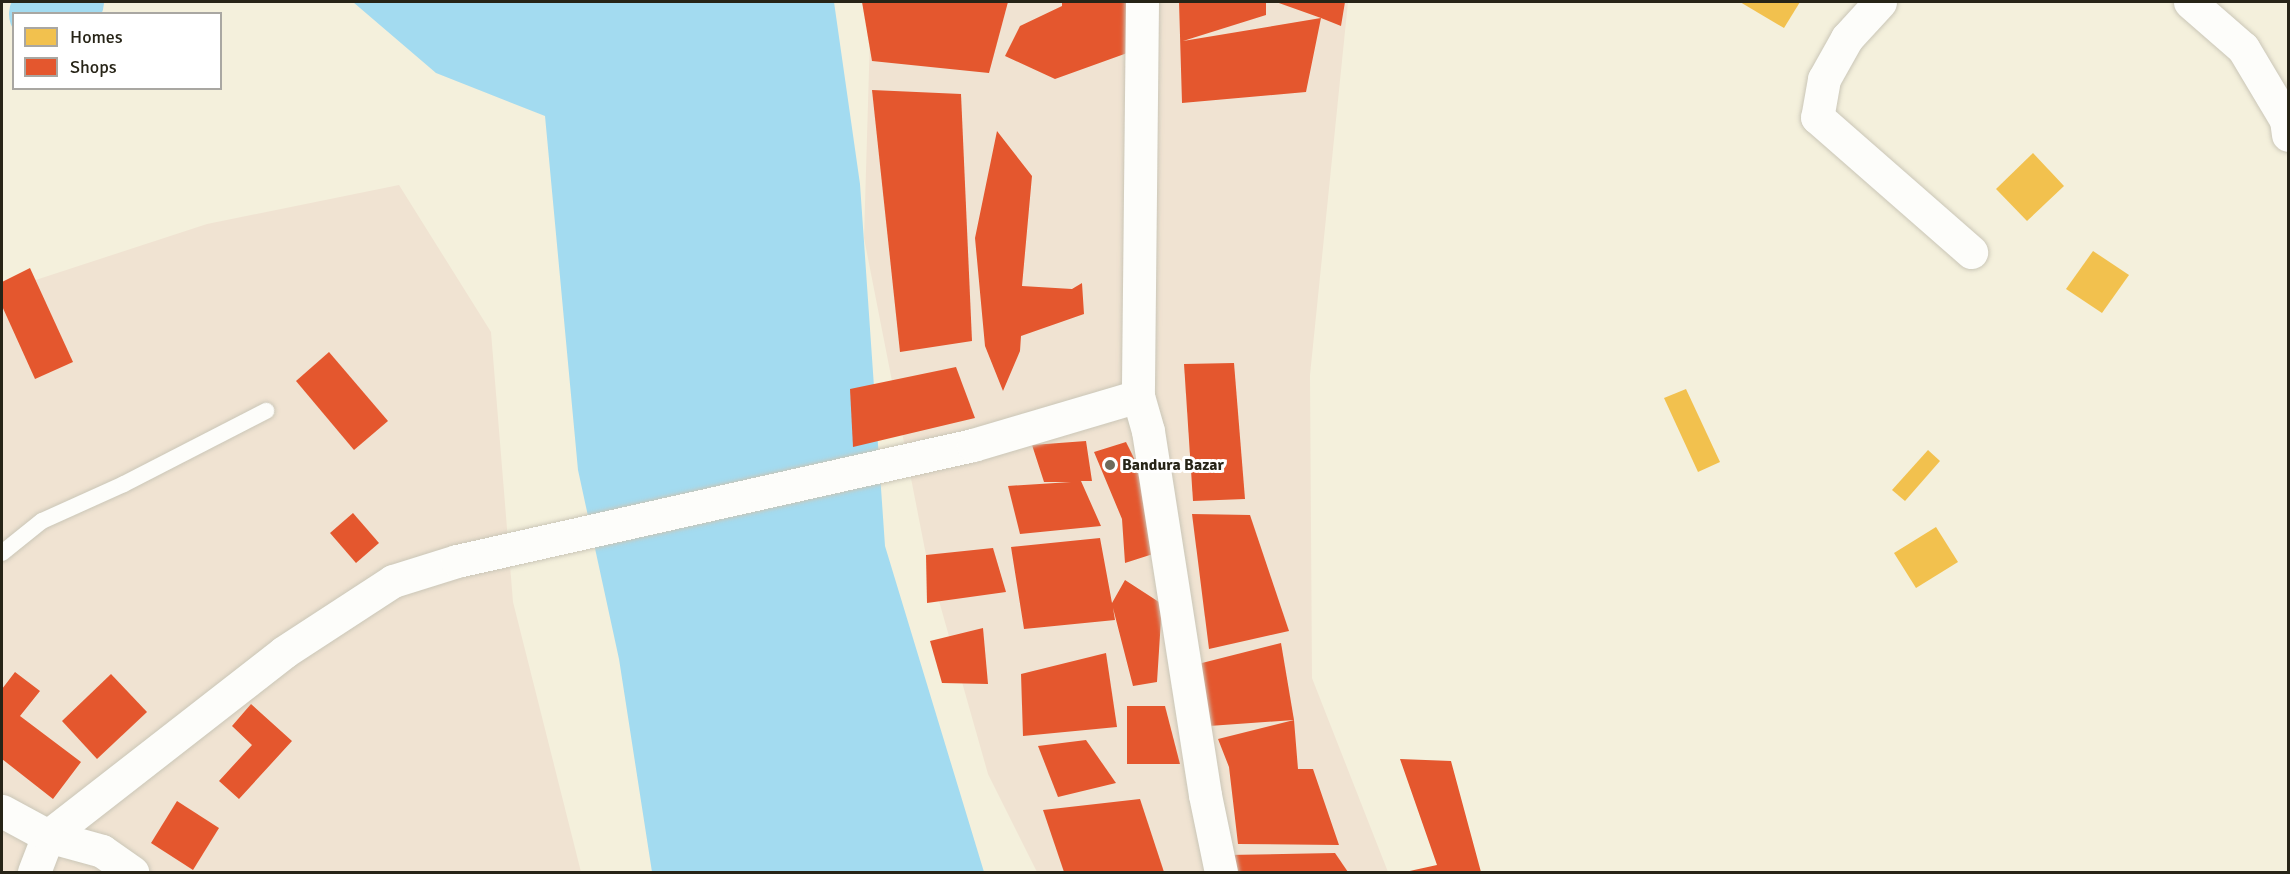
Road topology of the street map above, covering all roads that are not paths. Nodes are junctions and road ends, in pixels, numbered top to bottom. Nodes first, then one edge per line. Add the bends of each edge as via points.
1 (1142, 2) edge
2 (1880, 2) edge
3 (2190, 2) edge
4 (2289, 135) edge
5 (1971, 252) dead end
6 (1138, 396) junction
7 (266, 411) dead end
8 (2, 553) edge
9 (2, 811) edge
10 (48, 836) junction
11 (34, 873) edge
12 (132, 873) edge
13 (1221, 873) edge

1 - 6 street
2 - 5 street via 1847,38 1824,78 1816,117
3 - 4 street via 2242,48 2286,120
6 - 10 street via 973,445 457,561 393,581 284,652
6 - 13 street via 1148,431 1205,795
7 - 8 lane via 42,521
9 - 10 street
10 - 11 street
10 - 12 street via 102,851

